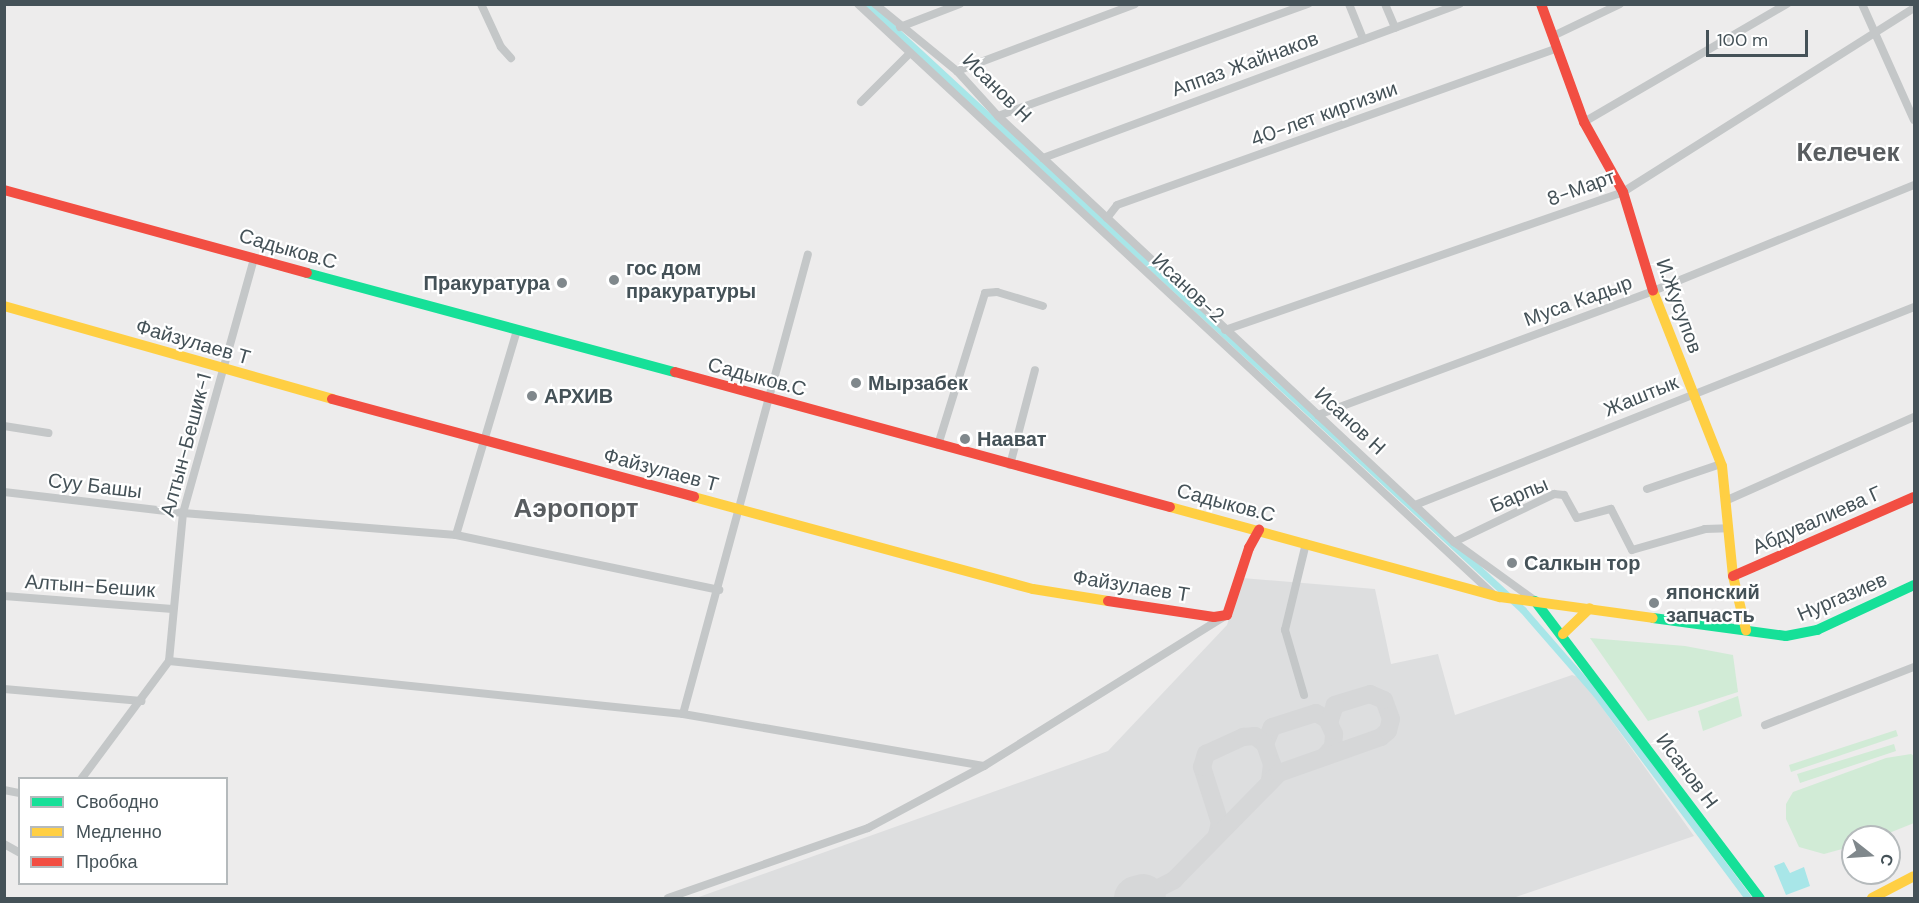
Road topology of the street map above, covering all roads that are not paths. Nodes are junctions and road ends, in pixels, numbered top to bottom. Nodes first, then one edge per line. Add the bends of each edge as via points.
1 (481, 4) edge
2 (858, 4) edge
3 (875, 4) edge
4 (960, 4) edge
5 (1135, 4) edge
6 (1308, 4) edge
7 (1349, 4) edge
8 (1385, 4) edge
9 (1459, 4) edge
10 (1541, 4) edge
11 (1620, 4) edge
12 (1787, 4) edge
13 (1862, 4) edge
14 (1914, 8) edge
15 (900, 27) junction
16 (1395, 28) junction
17 (1876, 32) junction
18 (1553, 36) junction
19 (1364, 39) junction
20 (1558, 48) junction
21 (910, 53) junction
22 (511, 58) dead end
23 (957, 71) junction
24 (1914, 94) edge
25 (1905, 100) junction
26 (861, 102) dead end
27 (998, 116) junction
28 (1914, 120) edge
29 (1584, 122) junction
30 (1043, 158) junction
31 (1914, 184) edge
32 (4, 190) edge
33 (1623, 192) junction
34 (1107, 218) junction
35 (808, 255) dead end
36 (254, 258) junction
37 (1653, 291) junction
38 (4, 306) edge
39 (1043, 306) dead end
40 (1914, 307) edge
41 (517, 330) junction
42 (1226, 330) junction
43 (223, 370) junction
44 (1035, 370) dead end
45 (1693, 393) junction
46 (766, 398) junction
47 (1318, 415) junction
48 (1914, 417) edge
49 (4, 426) edge
50 (48, 433) dead end
51 (483, 440) junction
52 (938, 445) junction
53 (1721, 464) junction
54 (1010, 465) junction
55 (1647, 489) dead end
56 (4, 492) edge
57 (1914, 496) edge
58 (1725, 501) junction
59 (1415, 505) junction
60 (741, 510) junction
61 (183, 513) junction
62 (1728, 528) junction
63 (1259, 530) junction
64 (456, 535) junction
65 (1454, 542) junction
66 (1306, 543) junction
67 (1733, 576) junction
68 (1914, 585) edge
69 (719, 590) junction
70 (4, 596) edge
71 (1497, 597) junction
72 (1531, 600) junction
73 (1590, 608) junction
74 (173, 609) junction
75 (1227, 615) junction
76 (1746, 630) junction
77 (1563, 634) junction
78 (169, 661) junction
79 (1914, 667) edge
80 (4, 689) edge
81 (1304, 695) dead end
82 (141, 701) junction
83 (683, 714) junction
84 (1765, 725) dead end
85 (984, 766) junction
86 (83, 777) edge
87 (4, 844) edge
88 (18, 852) edge
89 (1914, 876) edge
90 (668, 898) edge
91 (1760, 898) edge
92 (1872, 898) edge

1 - 22 street via 501,47
2 - 21 street, Исанов-2
3 - 15 street, Исанов Н
4 - 15 street
5 - 23 street
6 - 27 street, Аппаз Жайнаков
7 - 19 street
8 - 16 street
9 - 16 street, Аппаз Жайнаков
10 - 18 street, И.Жусупов
11 - 18 street
12 - 29 street
13 - 17 street
14 - 17 street, 8-Март
15 - 23 street, Исанов Н
16 - 19 street, Аппаз Жайнаков
17 - 25 street
17 - 33 street, 8-Март
18 - 20 street, И.Жусупов
19 - 30 street, Аппаз Жайнаков
20 - 29 street, И.Жусупов
20 - 34 street, 40-лет киргизии via 1117,205
21 - 26 street
21 - 71 street, Исанов-2
23 - 27 street, Исанов Н
24 - 25 street
25 - 28 street
27 - 30 street, Исанов Н
29 - 33 street, И.Жусупов
30 - 34 street, Исанов Н
31 - 37 street, Муса Кадыр
32 - 36 street, Садыков.С
33 - 37 street, И.Жусупов
33 - 42 street, 8-Март
34 - 42 street, Исанов Н
35 - 46 street
36 - 41 street, Садыков.С
36 - 43 street, Алтын-Бешик-1
37 - 45 street, И.Жусупов
37 - 47 street, Муса Кадыр
38 - 43 street, Файзулаев Т
39 - 52 street via 996,292 985,293
40 - 45 street, Жаштык
41 - 46 street, Садыков.С
41 - 51 street
42 - 47 street, Исанов Н
43 - 51 street, Файзулаев Т
43 - 61 street, Алтын-Бешик-1
44 - 54 street
45 - 53 street, И.Жусупов
45 - 59 street, Жаштык
46 - 52 street, Садыков.С
46 - 60 street
47 - 59 street, Исанов Н
48 - 58 street
49 - 50 street
51 - 60 street, Файзулаев Т
51 - 64 street
52 - 54 street, Садыков.С
53 - 55 street
53 - 58 street, И.Жусупов
54 - 63 street, Садыков.С
56 - 61 street, Суу Башы
57 - 67 street, Абдувалиева Г
58 - 62 street, И.Жусупов
59 - 65 street, Исанов Н
60 - 69 street
60 - 75 street, Файзулаев Т via 1033,589 1214,617
61 - 64 street, Суу Башы
61 - 74 street, Алтын-Бешик-1
62 - 65 street, Барпы via 1705,529 1632,550 1611,509 1577,518 1564,495 1554,494
62 - 67 street, И.Жусупов
63 - 66 street, Садыков.С
63 - 75 street
64 - 69 street, Суу Башы
65 - 72 street, Исанов Н
66 - 71 street, Садыков.С
66 - 81 street via 1285,630
67 - 76 street, И.Жусупов
68 - 76 street, Нургазиев via 1802,635
69 - 83 street
70 - 74 street, Алтын-Бешик
71 - 72 street, Садыков.С
72 - 73 street
72 - 77 street, Исанов Н
73 - 76 street
73 - 77 street
74 - 78 street, Алтын-Бешик-1
75 - 85 street
77 - 91 street, Исанов Н
78 - 82 street
78 - 83 street
79 - 84 street
80 - 82 street
82 - 86 street
83 - 85 street
85 - 90 street via 868,828
87 - 88 street
89 - 92 street

